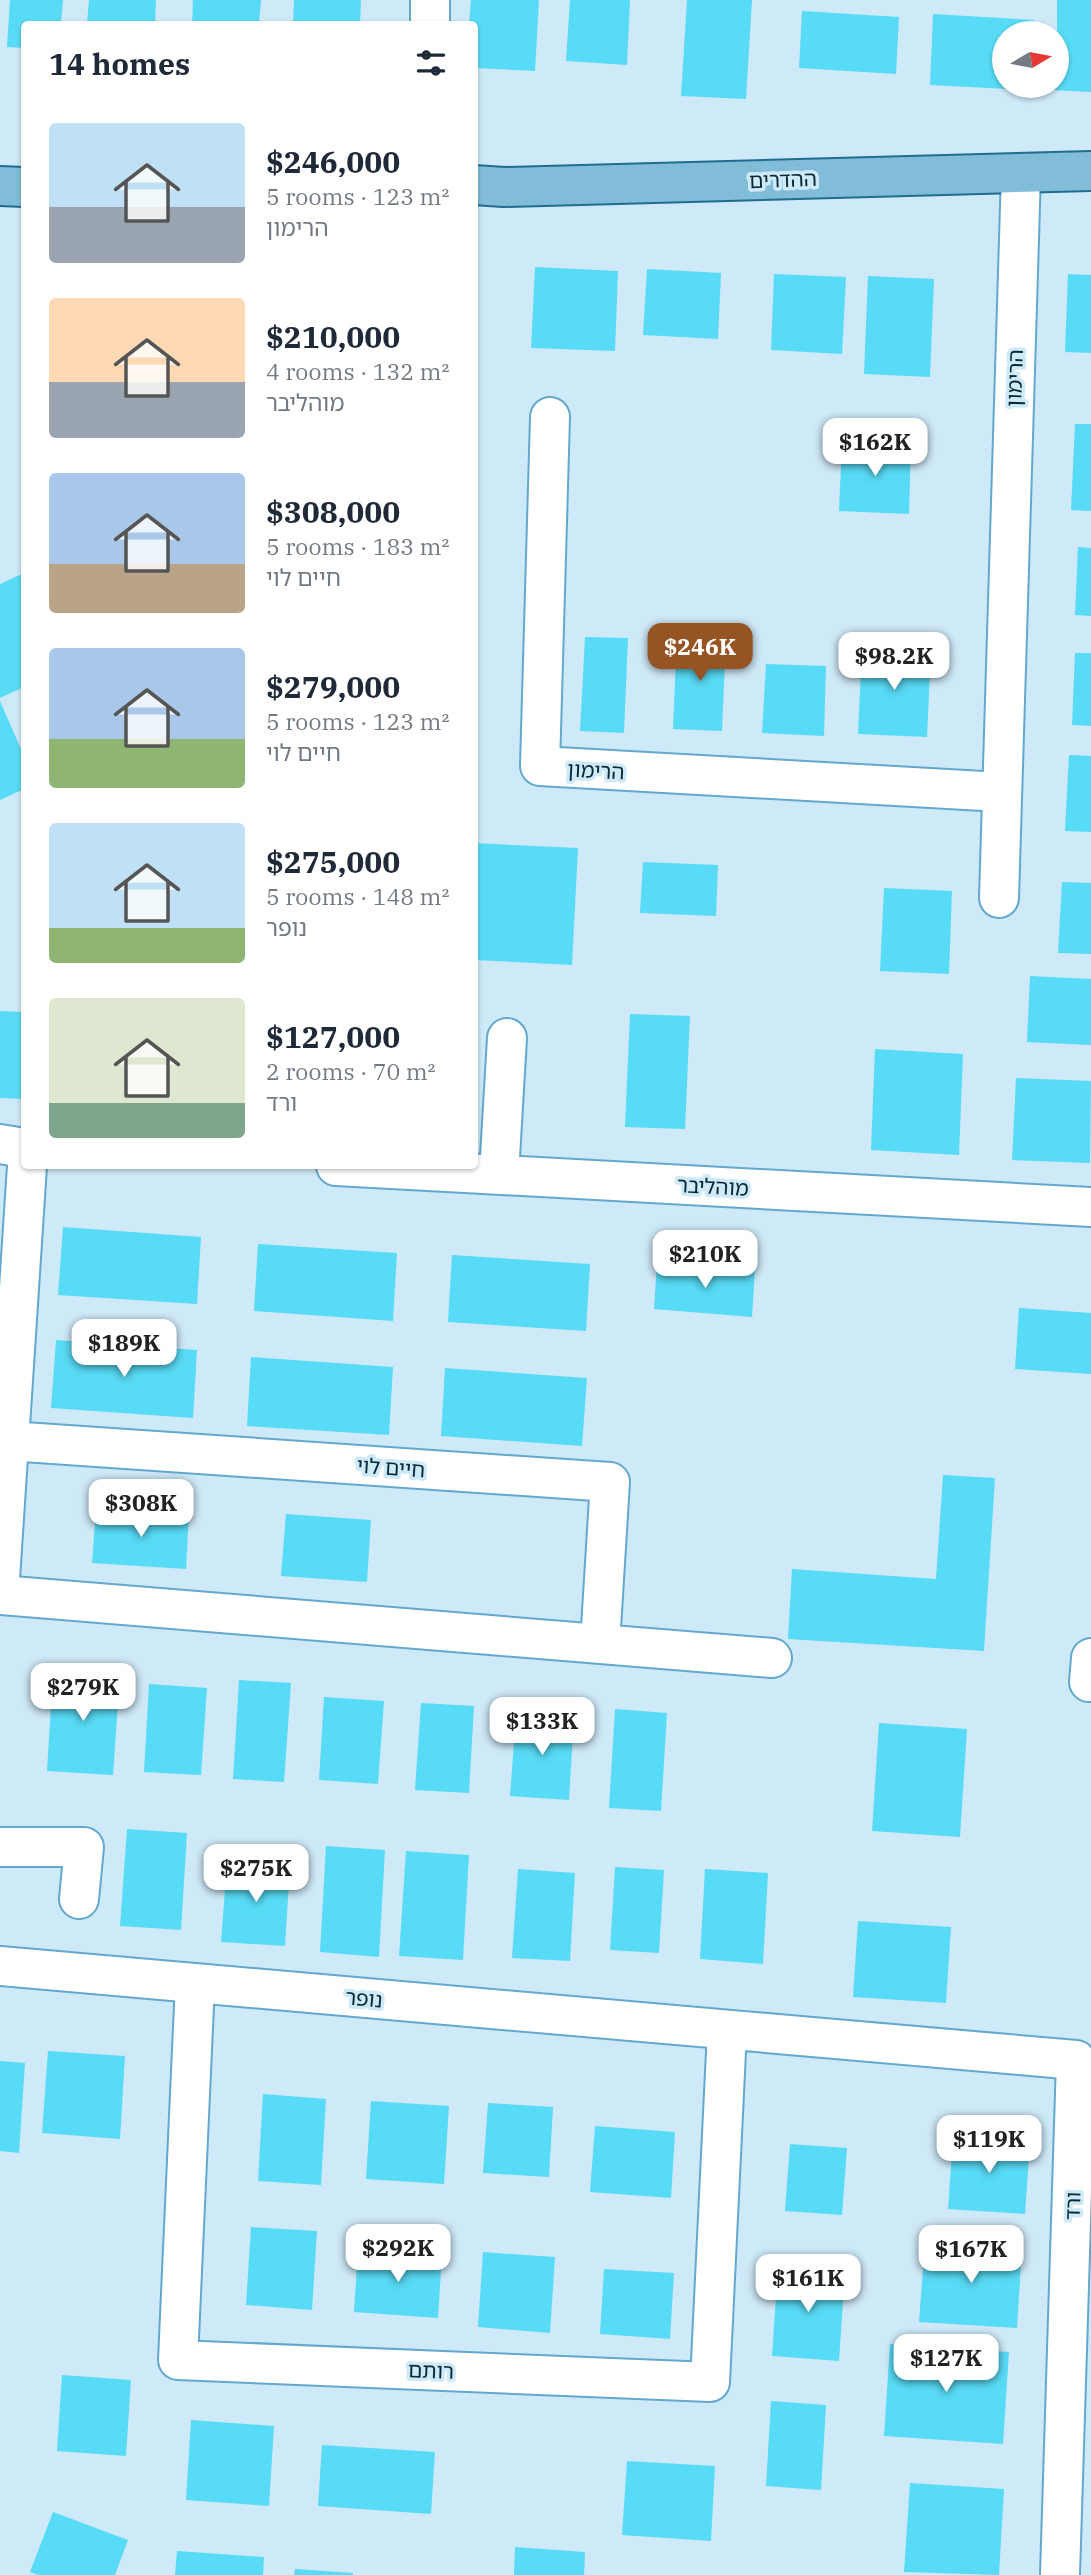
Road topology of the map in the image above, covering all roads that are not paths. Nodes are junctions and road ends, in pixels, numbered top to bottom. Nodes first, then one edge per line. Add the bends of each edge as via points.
1 (430, 0) edge
2 (430, 21) edge
3 (1091, 171) edge
4 (1021, 173) junction
5 (478, 185) edge
6 (550, 417) dead end
7 (1001, 792) junction
8 (999, 898) dead end
9 (507, 1038) dead end
10 (0, 1144) edge
11 (21, 1148) edge
12 (27, 1169) edge
13 (397, 1169) edge
14 (499, 1174) junction
15 (1091, 1207) edge
16 (9, 1441) junction
17 (0, 1579) edge
18 (0, 1595) edge
19 (600, 1644) junction
20 (772, 1658) dead end
21 (0, 1847) edge
22 (79, 1899) dead end
23 (0, 1966) edge
24 (195, 1983) junction
25 (727, 2031) junction
26 (1060, 2575) edge

1 - 2 street
3 - 4 main road, ההדרים
4 - 5 main road, ההדרים
4 - 7 street, הרימון
6 - 7 street, הרימון via 540,766
7 - 8 street, הרימון
9 - 14 street
10 - 11 street
12 - 16 street
13 - 14 street, מוהליבר
14 - 15 street, מוהליבר
16 - 17 street
16 - 19 street, חיים לוי via 610,1482
18 - 19 street
19 - 20 street
21 - 22 street via 84,1847
23 - 24 street, נופר
24 - 25 street, נופר
24 - 25 street, רותם via 178,2360 710,2382
25 - 26 street, ורד via 1076,2060

